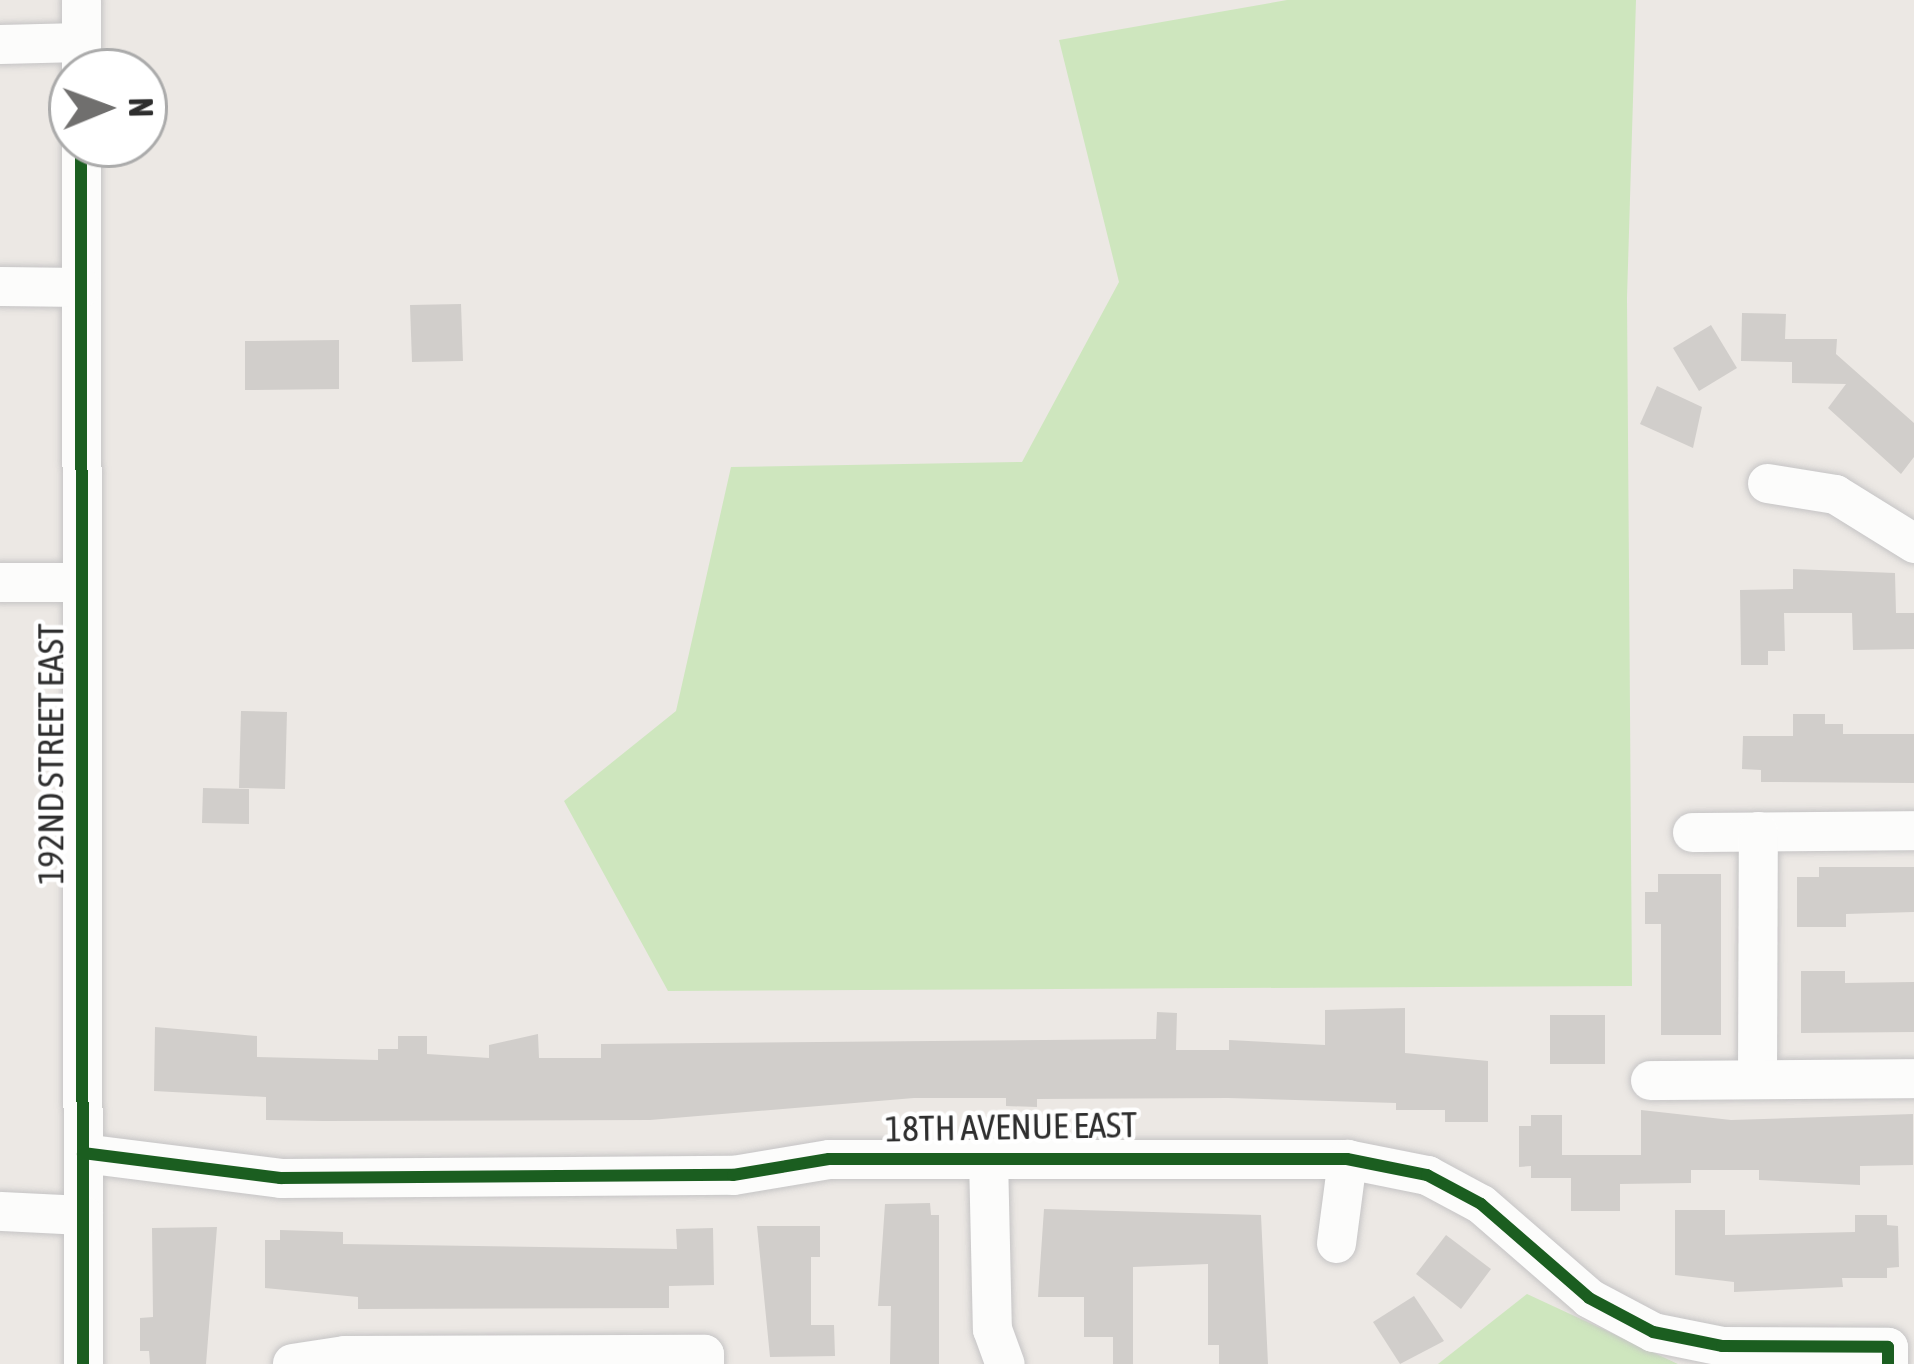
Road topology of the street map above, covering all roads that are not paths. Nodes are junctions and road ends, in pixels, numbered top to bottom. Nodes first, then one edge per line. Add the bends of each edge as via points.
1 (81, 0) edge
2 (0, 44) edge
3 (81, 48) edge
4 (48, 52) edge
5 (81, 168) edge
6 (0, 286) edge
7 (81, 287) junction
8 (1767, 483) dead end
9 (1914, 543) edge
10 (0, 582) edge
11 (80, 582) junction
12 (1914, 830) edge
13 (1757, 831) junction
14 (1692, 832) dead end
15 (1914, 1078) edge
16 (1757, 1079) junction
17 (1650, 1080) dead end
18 (83, 1153) junction
19 (988, 1157) junction
20 (1348, 1159) junction
21 (0, 1210) edge
22 (83, 1215) junction
23 (1336, 1243) dead end
24 (1888, 1356) edge
25 (704, 1359) edge
26 (292, 1363) edge
27 (82, 1364) edge
28 (1005, 1364) edge

1 - 3 street
2 - 4 street
5 - 7 street, 192ND STREET EAST
6 - 7 street
7 - 11 street, 192ND STREET EAST
8 - 9 street via 1835,494
10 - 11 street
11 - 18 street, 192ND STREET EAST
12 - 13 street
13 - 14 street
13 - 16 street
15 - 16 street
16 - 17 street
18 - 19 street, 18TH AVENUE EAST via 280,1178 734,1175 830,1159
18 - 22 street, 192ND STREET EAST
19 - 20 street, 18TH AVENUE EAST
19 - 28 street via 992,1329
20 - 23 street
20 - 24 street, 18TH AVENUE EAST via 1427,1175 1481,1204 1589,1298 1653,1332 1722,1346
21 - 22 street
22 - 27 street, 192ND STREET EAST
25 - 26 street via 344,1354

